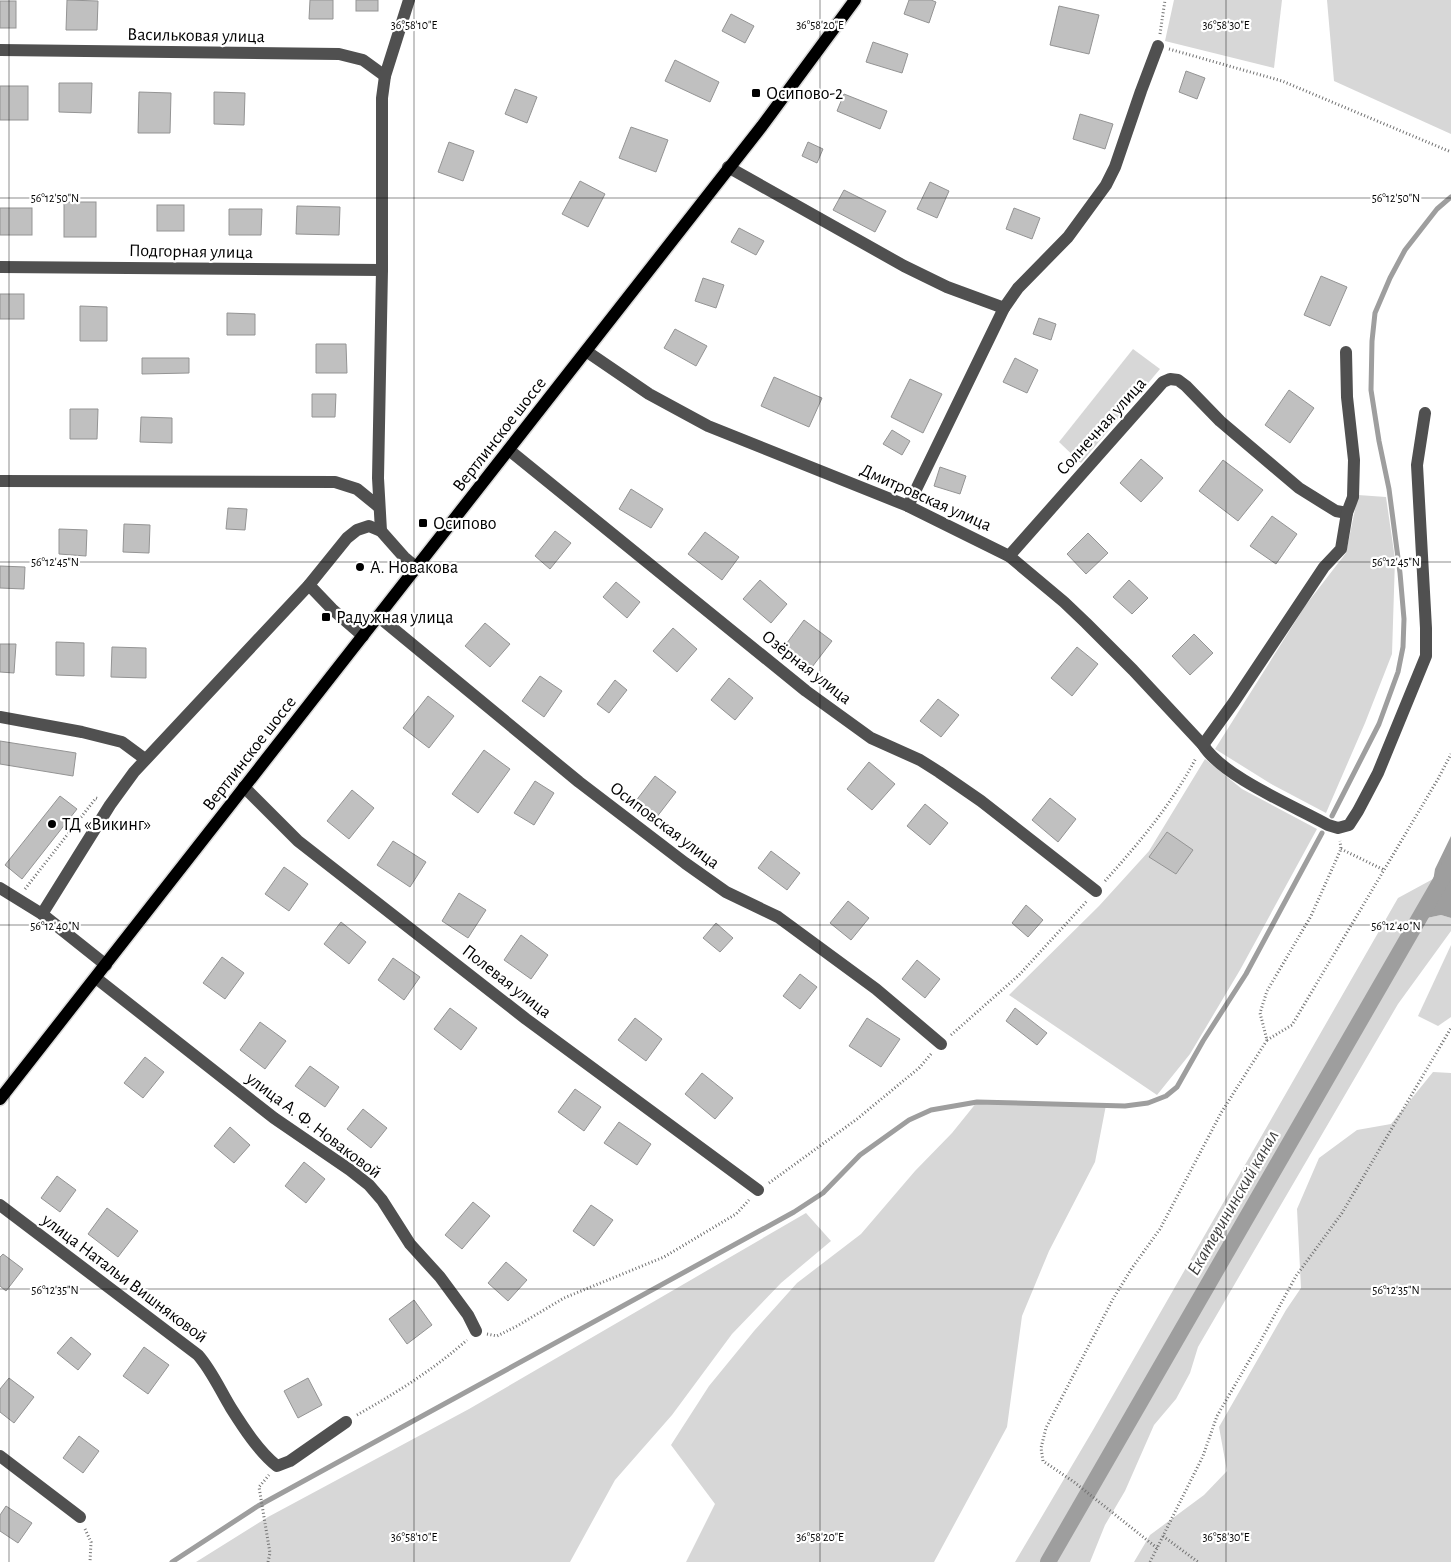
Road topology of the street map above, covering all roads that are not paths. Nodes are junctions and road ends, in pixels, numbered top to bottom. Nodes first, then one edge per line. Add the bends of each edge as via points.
1 (409, 0) edge
2 (855, 0) edge
3 (1158, 46) road end
4 (0, 50) edge
5 (385, 76) junction
6 (728, 168) junction
7 (0, 267) edge
8 (382, 270) junction
9 (1004, 308) junction
10 (586, 351) junction
11 (1346, 352) dead end
12 (1425, 413) dead end
13 (509, 450) junction
14 (0, 481) edge
15 (908, 506) junction
16 (379, 507) junction
17 (1347, 513) junction
18 (381, 531) junction
19 (1009, 556) junction
20 (417, 568) junction
21 (309, 585) junction
22 (380, 617) junction
23 (363, 636) junction
24 (0, 717) edge
25 (1203, 745) junction
26 (145, 759) junction
27 (244, 787) junction
28 (0, 888) edge
29 (1096, 891) road end
30 (42, 914) junction
31 (106, 965) junction
32 (96, 978) junction
33 (941, 1044) road end
34 (0, 1099) edge
35 (758, 1190) road end
36 (0, 1205) edge
37 (476, 1331) road end
38 (346, 1422) road end
39 (0, 1456) edge
40 (80, 1517) road end

1 - 5 street
2 - 6 main road, Вертлинское шоссе
3 - 9 street via 1115,168 1106,184 1068,237 1018,288
4 - 5 street, Васильковая улица via 339,54 363,60
5 - 8 street via 382,98
6 - 9 street via 904,266 947,287
6 - 10 main road, Вертлинское шоссе
7 - 8 street, Подгорная улица
8 - 16 street
9 - 15 street
10 - 13 main road, Вертлинское шоссе
10 - 15 street, Дмитровская улица via 649,394 708,426
11 - 17 street via 1354,475 1353,497
12 - 25 street, Дмитровская улица via 1417,465 1426,656 1378,773 1349,825 1338,828 1328,825 1253,786 1209,755
13 - 20 main road, Вертлинское шоссе
13 - 29 street, Озёрная улица via 806,691 871,738 939,772
14 - 16 street via 335,482 357,490
15 - 19 street, Дмитровская улица
16 - 18 street
17 - 19 street, Солнечная улица via 1336,511 1299,488 1220,421 1186,386 1170,379 1163,382
17 - 25 street via 1341,550 1324,566
18 - 20 street
18 - 21 street via 369,526 357,530
19 - 25 street, Дмитровская улица via 1086,623
20 - 22 main road, Вертлинское шоссе
21 - 23 street
21 - 26 street
22 - 23 main road, Вертлинское шоссе
22 - 33 street, Осиповская улица via 579,782 685,863 726,892 778,917 876,989
23 - 27 main road, Вертлинское шоссе
24 - 26 street via 122,742
26 - 30 street via 110,805
27 - 31 main road, Вертлинское шоссе
27 - 35 street, Полевая улица via 298,841 526,1019
28 - 30 street
30 - 31 street
31 - 32 main road, Вертлинское шоссе
32 - 34 main road, Вертлинское шоссе
32 - 37 street, улица А. Ф. Новаковой via 274,1118 369,1185 410,1244 468,1315
36 - 38 street, улица Натальи Вишняковой via 198,1355 231,1408 267,1458 277,1466 290,1461
39 - 40 street

